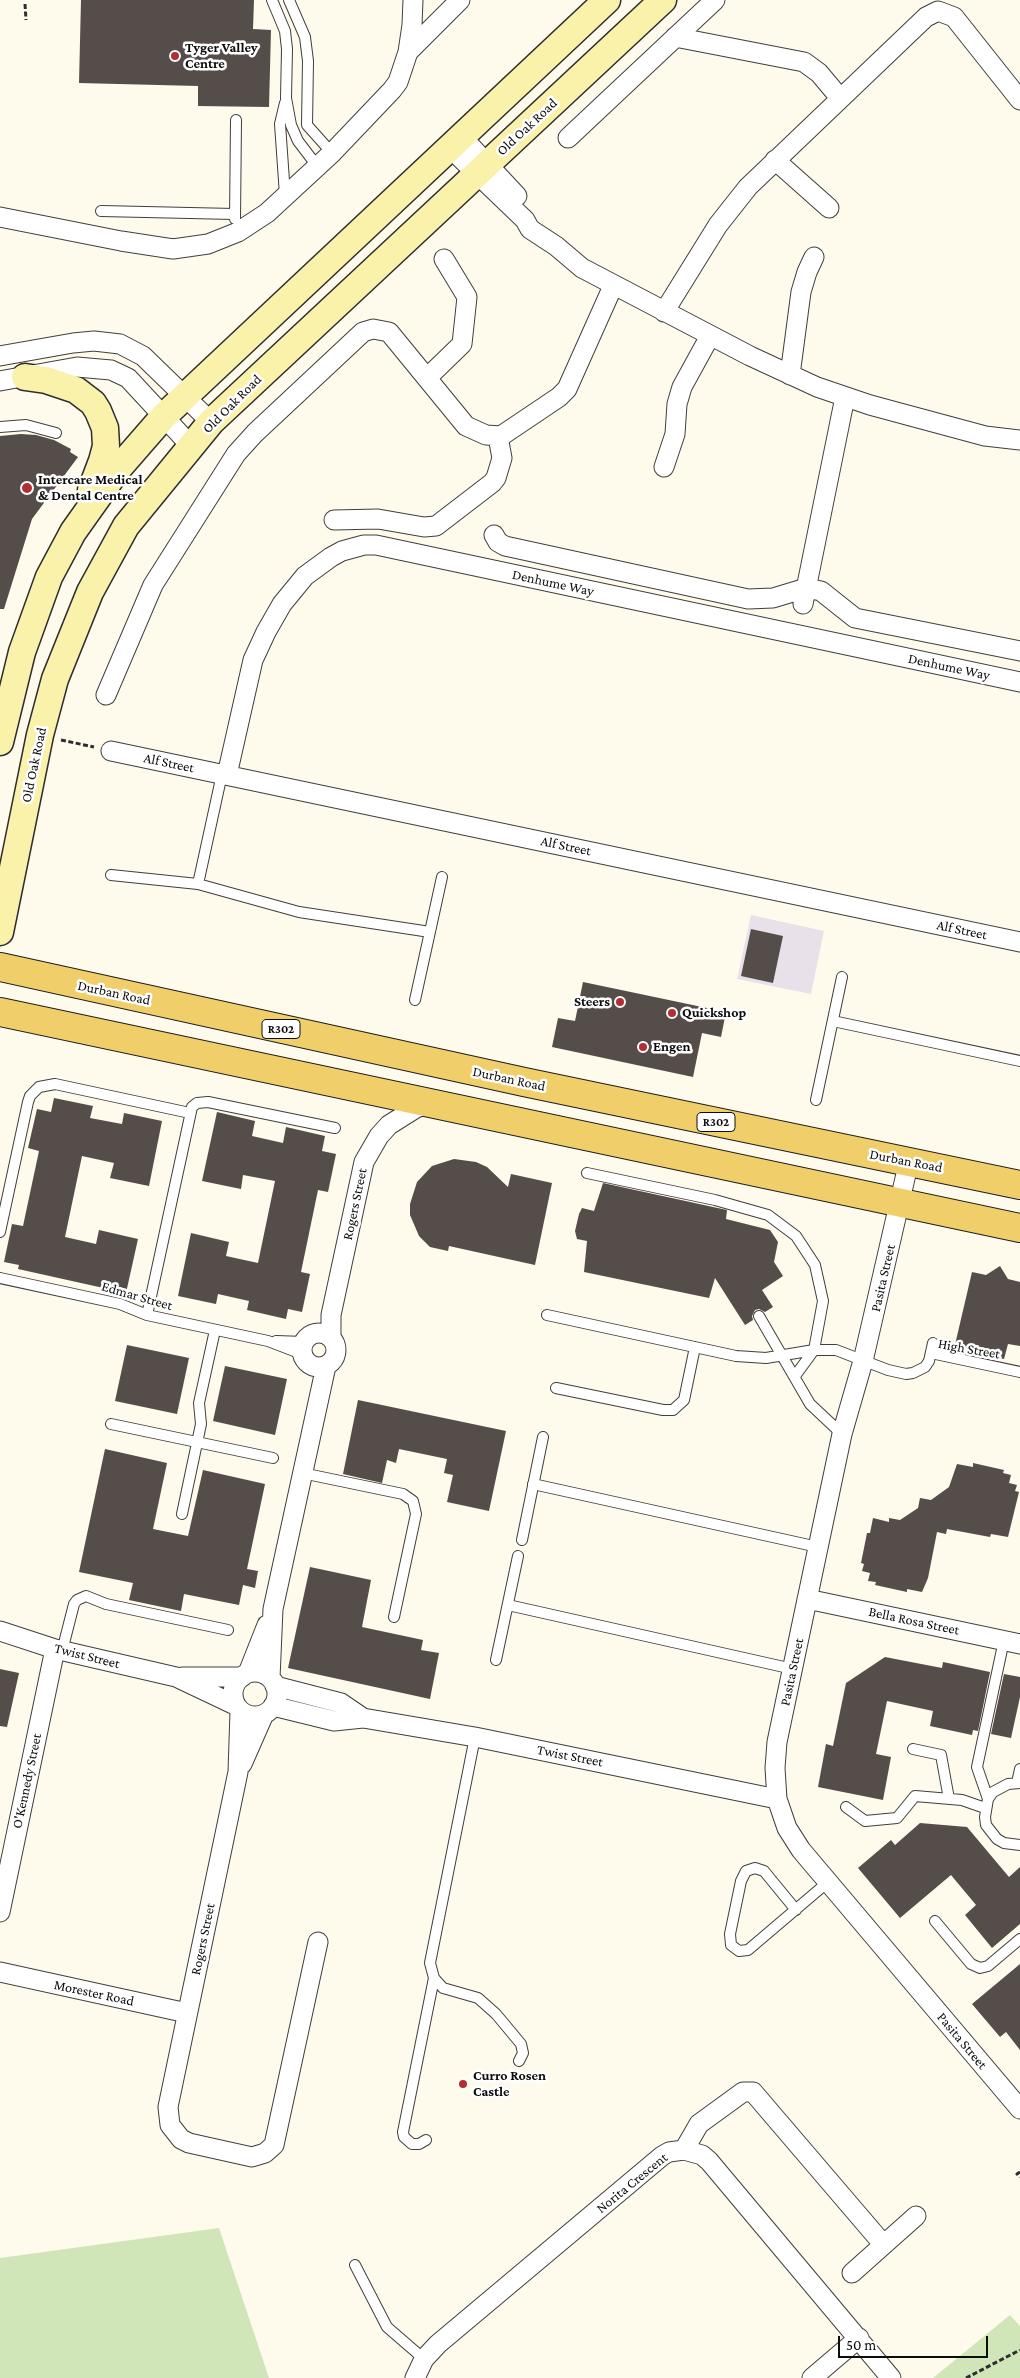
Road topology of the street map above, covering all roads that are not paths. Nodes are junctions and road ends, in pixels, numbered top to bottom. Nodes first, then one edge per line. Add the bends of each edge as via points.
1 (272, 0) edge
2 (289, 0) edge
3 (412, 0) edge
4 (460, 0) edge
5 (607, 0) edge
6 (662, 0) edge
7 (714, 0) edge
8 (675, 38) junction
9 (408, 52) junction
10 (286, 98) junction
11 (840, 98) junction
12 (1020, 100) edge
13 (236, 120) dead end
14 (568, 138) dead end
15 (456, 143) junction
16 (332, 152) junction
17 (775, 160) junction
18 (317, 166) junction
19 (482, 169) junction
20 (285, 196) junction
21 (829, 208) dead end
22 (100, 211) dead end
23 (0, 217) edge
24 (236, 223) junction
25 (814, 258) dead end
26 (444, 259) dead end
27 (613, 286) junction
28 (664, 312) junction
29 (710, 336) junction
30 (0, 349) edge
31 (30, 352) junction
32 (0, 356) edge
33 (790, 375) junction
34 (428, 378) junction
35 (12, 379) edge
36 (186, 396) junction
37 (845, 397) junction
38 (164, 416) junction
39 (211, 422) junction
40 (0, 427) edge
41 (56, 433) dead end
42 (498, 437) junction
43 (1020, 440) edge
44 (191, 446) junction
45 (664, 467) dead end
46 (334, 520) dead end
47 (73, 532) junction
48 (494, 534) dead end
49 (805, 596) junction
50 (1020, 651) edge
51 (1020, 682) edge
52 (106, 695) dead end
53 (0, 742) edge
54 (112, 751) road end
55 (225, 775) junction
56 (111, 875) dead end
57 (442, 877) dead end
58 (198, 884) junction
59 (0, 932) edge
60 (430, 932) junction
61 (1020, 942) edge
62 (0, 967) edge
63 (842, 977) dead end
64 (415, 1000) dead end
65 (0, 1012) edge
66 (833, 1021) junction
67 (1020, 1061) edge
68 (816, 1100) dead end
69 (432, 1103) junction
70 (190, 1113) junction
71 (335, 1128) dead end
72 (909, 1161) junction
73 (587, 1173) dead end
74 (1020, 1185) edge
75 (899, 1203) junction
76 (1020, 1228) edge
77 (0, 1232) edge
78 (0, 1278) edge
79 (147, 1315) junction
80 (547, 1315) dead end
81 (759, 1316) dead end
82 (215, 1330) junction
83 (331, 1337) junction
84 (695, 1347) junction
85 (814, 1350) junction
86 (782, 1355) junction
87 (312, 1357) junction
88 (863, 1360) junction
89 (1020, 1372) edge
90 (794, 1376) junction
91 (556, 1388) dead end
92 (111, 1424) dead end
93 (842, 1434) junction
94 (543, 1437) dead end
95 (197, 1442) junction
96 (273, 1458) dead end
97 (302, 1473) junction
98 (533, 1484) junction
99 (182, 1514) dead end
100 (522, 1540) dead end
101 (818, 1547) junction
102 (518, 1556) dead end
103 (807, 1598) junction
104 (508, 1605) junction
105 (273, 1609) junction
106 (394, 1617) dead end
107 (228, 1630) dead end
108 (0, 1631) edge
109 (1012, 1642) edge
110 (58, 1650) junction
111 (496, 1660) dead end
112 (793, 1669) junction
113 (245, 1675) junction
114 (176, 1677) junction
115 (273, 1682) junction
116 (238, 1708) junction
117 (269, 1710) junction
118 (363, 1718) junction
119 (475, 1737) junction
120 (913, 1749) dead end
121 (1020, 1769) edge
122 (238, 1772) junction
123 (1019, 1783) edge
124 (777, 1799) junction
125 (949, 1799) junction
126 (986, 1804) junction
127 (846, 1807) dead end
128 (1020, 1845) edge
129 (828, 1882) junction
130 (796, 1910) junction
131 (0, 1912) edge
132 (935, 1921) dead end
133 (1020, 1939) edge
134 (318, 1942) dead end
135 (0, 1972) edge
136 (434, 1978) junction
137 (188, 2013) junction
138 (519, 2061) dead end
139 (1020, 2109) edge
140 (426, 2140) dead end
141 (684, 2150) junction
142 (916, 2216) dead end
143 (884, 2244) junction
144 (356, 2265) dead end
145 (852, 2273) dead end
146 (860, 2338) junction
147 (424, 2358) junction
148 (415, 2378) edge
149 (812, 2378) edge
150 (891, 2378) edge

1 - 10 lane via 285,31 288,49
2 - 16 lane via 305,38 307,125
3 - 9 street
4 - 9 street
5 - 15 main road
6 - 19 main road, Old Oak Road
7 - 8 street
8 - 11 street via 804,62 819,73
8 - 14 street
9 - 16 street via 392,90
10 - 18 lane via 296,138
10 - 20 lane via 280,124
11 - 12 street via 926,16 938,12 950,14 958,21
11 - 17 street
13 - 24 lane
15 - 19 street
15 - 36 main road
16 - 18 street
17 - 21 street
17 - 28 street via 718,225
18 - 20 street
19 - 27 street via 541,222 556,246 582,268
19 - 39 main road, Old Oak Road
20 - 24 street via 253,224
22 - 24 lane
23 - 24 street via 173,248 208,244
25 - 33 street via 802,292
26 - 34 street via 467,297 462,344
27 - 28 street
27 - 42 street via 567,390 508,434
28 - 29 street
29 - 33 street
29 - 45 street via 682,387 675,434
30 - 31 street
31 - 32 street
31 - 36 street via 94,341 120,344 143,356
33 - 37 street
34 - 42 street via 466,426
34 - 52 street via 392,334 384,330 368,330 255,433 236,454 153,585
35 - 38 street via 78,367 111,370 128,378
35 - 47 main road via 46,380 79,392 92,403 104,423 106,441 102,462
36 - 38 main road
36 - 39 street
37 - 43 street via 940,425 985,436
37 - 49 street
38 - 44 street
38 - 47 main road via 117,470
39 - 44 main road, Old Oak Road
40 - 41 lane via 26,425
42 - 46 street via 502,458 496,478 436,526 378,519
44 - 59 main road, Old Oak Road via 126,526 76,623 55,679 40,735
47 - 53 main road via 50,577 22,652
48 - 49 street via 505,546 748,599
49 - 50 street via 821,591 855,618
51 - 55 street, Denhume Way via 364,545 331,557 305,576 282,604 254,660
54 - 55 street, Alf Street
55 - 58 lane
55 - 61 street, Alf Street
56 - 58 lane
57 - 60 lane
58 - 60 lane via 287,910
60 - 64 lane
62 - 72 main road, Durban Road / R302 via 524,1082
63 - 66 lane
65 - 69 main road
66 - 67 lane
66 - 68 lane
69 - 75 main road
69 - 83 street, Rogers Street via 416,1108 389,1125 378,1136 364,1162 331,1315
70 - 71 lane via 197,1103 208,1102
70 - 77 lane via 55,1084 39,1087 28,1102
70 - 79 lane
72 - 74 main road, Durban Road / R302
72 - 75 street, Pasita Street
73 - 85 lane via 715,1200 768,1215 788,1228 810,1254 819,1277 822,1314
75 - 76 main road
75 - 88 street, Pasita Street
78 - 79 lane, Edmar Street via 120,1304
79 - 82 lane, Edmar Street
80 - 84 lane, High Street
81 - 86 lane
82 - 87 lane, Edmar Street via 268,1341
82 - 95 lane via 199,1404 201,1424
83 - 87 street via 313,1334
83 - 87 street via 336,1354 331,1362
84 - 86 lane, High Street via 736,1356 766,1358
84 - 91 lane via 684,1400 673,1410
85 - 86 lane, High Street
85 - 88 lane, High Street via 836,1350
85 - 90 lane
86 - 90 lane
87 - 97 street via 315,1412
88 - 89 lane, High Street via 888,1370 913,1373 925,1367 932,1348
88 - 93 street, Pasita Street
90 - 93 lane via 810,1404
92 - 95 lane
93 - 101 street, Pasita Street
94 - 98 lane
95 - 96 lane
95 - 99 lane
97 - 105 street
97 - 106 lane via 403,1494 413,1501 416,1514
98 - 100 lane
98 - 101 lane
101 - 103 street, Pasita Street
102 - 104 lane
103 - 109 street, Bella Rosa Street
103 - 112 street, Pasita Street
104 - 111 lane
104 - 112 lane
105 - 113 street
105 - 115 street
107 - 110 lane via 106,1604 86,1596 74,1604
108 - 110 street, Twist Street
109 - 126 lane via 978,1767
110 - 114 street, Twist Street
110 - 131 street, O'Kennedy Street
112 - 124 street, Pasita Street via 778,1742 775,1768
113 - 114 street, Twist Street
113 - 115 street via 260,1673
113 - 116 street via 237,1681 233,1692
114 - 116 street, Twist Street
115 - 117 street via 277,1696
115 - 118 street, Twist Street via 341,1702
116 - 117 street via 252,1716
116 - 122 street, Rogers Street
117 - 118 street, Twist Street via 334,1721
117 - 122 street, Rogers Street
118 - 119 street, Twist Street
119 - 124 street, Twist Street
119 - 136 lane via 430,1955
120 - 125 lane via 941,1755
121 - 123 lane
122 - 137 street, Rogers Street
123 - 126 lane via 1000,1787
124 - 129 street, Pasita Street via 794,1840
125 - 126 lane
125 - 127 lane via 915,1796 896,1818 871,1821 861,1820
126 - 128 lane via 986,1825 997,1839 1004,1844
129 - 130 lane
129 - 139 street, Pasita Street
130 - 130 lane via 748,1950 739,1951 731,1945 730,1934 746,1871 755,1868 764,1871
132 - 133 lane via 971,1964 980,1968 988,1966
134 - 137 street, Rogers Street via 276,2139 265,2153 252,2157 189,2143 181,2139 170,2125 168,2107
135 - 137 street, Morester Road
136 - 138 lane via 443,1988 483,2001 521,2044 523,2053
136 - 140 lane via 402,2132 412,2144
141 - 143 street via 699,2124 743,2092 753,2092
141 - 146 street, Norita Crescent via 702,2155 709,2161
141 - 147 street, Norita Crescent via 662,2156
142 - 143 street
143 - 145 street
144 - 147 lane via 387,2327
146 - 149 street
146 - 150 street, Norita Crescent
147 - 148 street, Norita Crescent

